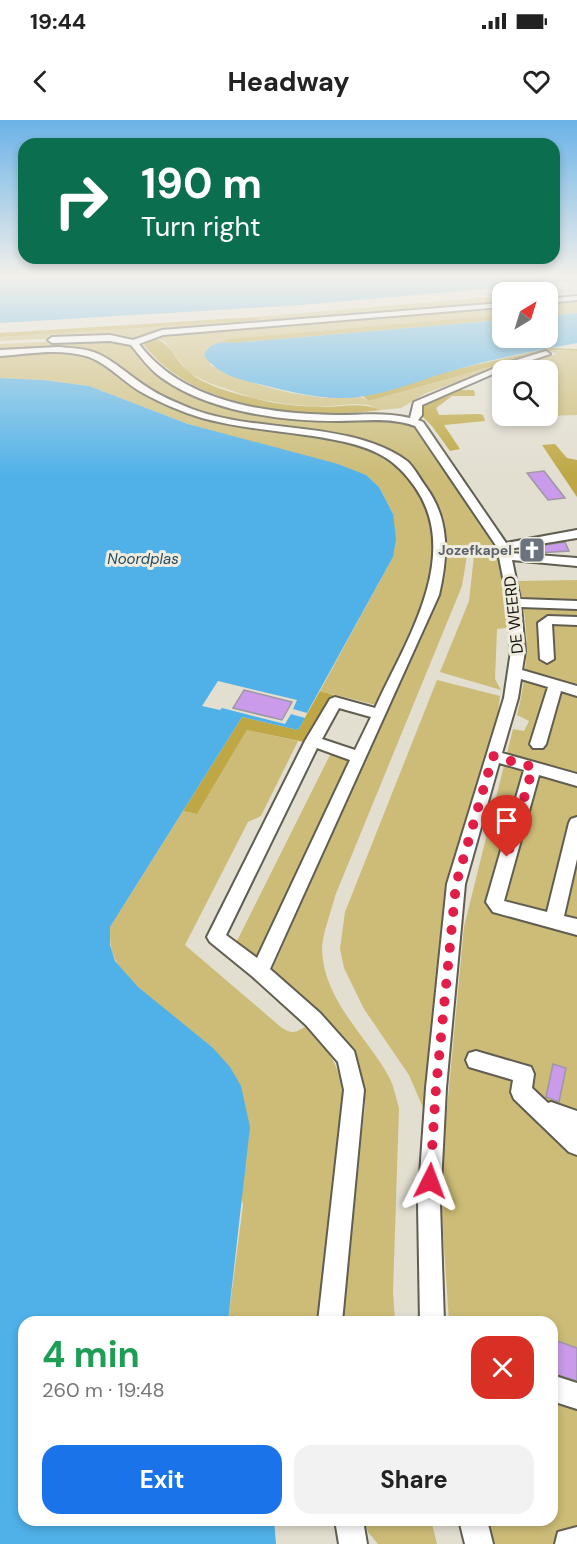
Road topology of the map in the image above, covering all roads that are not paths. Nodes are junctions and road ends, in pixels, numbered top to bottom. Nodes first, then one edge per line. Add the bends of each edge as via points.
1 (134, 343) edge
2 (0, 353) edge
3 (546, 354) dead end
4 (413, 421) junction
5 (577, 534) edge
6 (504, 552) junction
7 (577, 562) edge
8 (514, 603) junction
9 (577, 605) edge
10 (577, 621) edge
11 (547, 659) dead end
12 (516, 673) junction
13 (556, 685) junction
14 (577, 691) edge
15 (380, 714) junction
16 (314, 741) junction
17 (538, 744) dead end
18 (493, 756) junction
19 (359, 757) junction
20 (533, 767) junction
21 (577, 780) edge
22 (577, 823) edge
23 (554, 921) junction
24 (577, 927) edge
25 (260, 971) junction
26 (476, 1060) dead end
27 (546, 1117) junction
28 (577, 1121) edge
29 (577, 1144) edge
30 (331, 1316) edge
31 (432, 1316) edge
32 (558, 1390) edge
33 (577, 1396) edge
34 (350, 1526) edge
35 (474, 1526) edge
36 (353, 1544) edge
37 (479, 1544) edge

1 - 4 street via 148,362 176,382 239,406 327,418
2 - 15 street via 87,353 146,391 189,411 264,428 346,439 381,450 405,465 431,502 440,538 440,563 434,595
3 - 4 street via 417,404
4 - 6 street, DE WEERD via 424,429
5 - 6 street
6 - 7 street
6 - 8 street, DE WEERD
8 - 9 street
8 - 12 street, DE WEERD
10 - 11 street via 545,622
12 - 13 street
12 - 18 street, DE WEERD
13 - 14 street
13 - 17 street
15 - 16 street via 335,702
15 - 19 street
16 - 19 street
16 - 25 street via 216,937
18 - 20 street
18 - 31 street, DE WEERD via 456,884 449,944 429,1204
19 - 25 street
20 - 21 street
20 - 23 street via 495,902 499,907
22 - 23 street
23 - 24 street
25 - 30 street via 313,1019 347,1058 354,1090
26 - 27 street via 524,1074 521,1092
27 - 28 street via 551,1112
27 - 29 street
32 - 33 street
34 - 36 street
35 - 37 street

